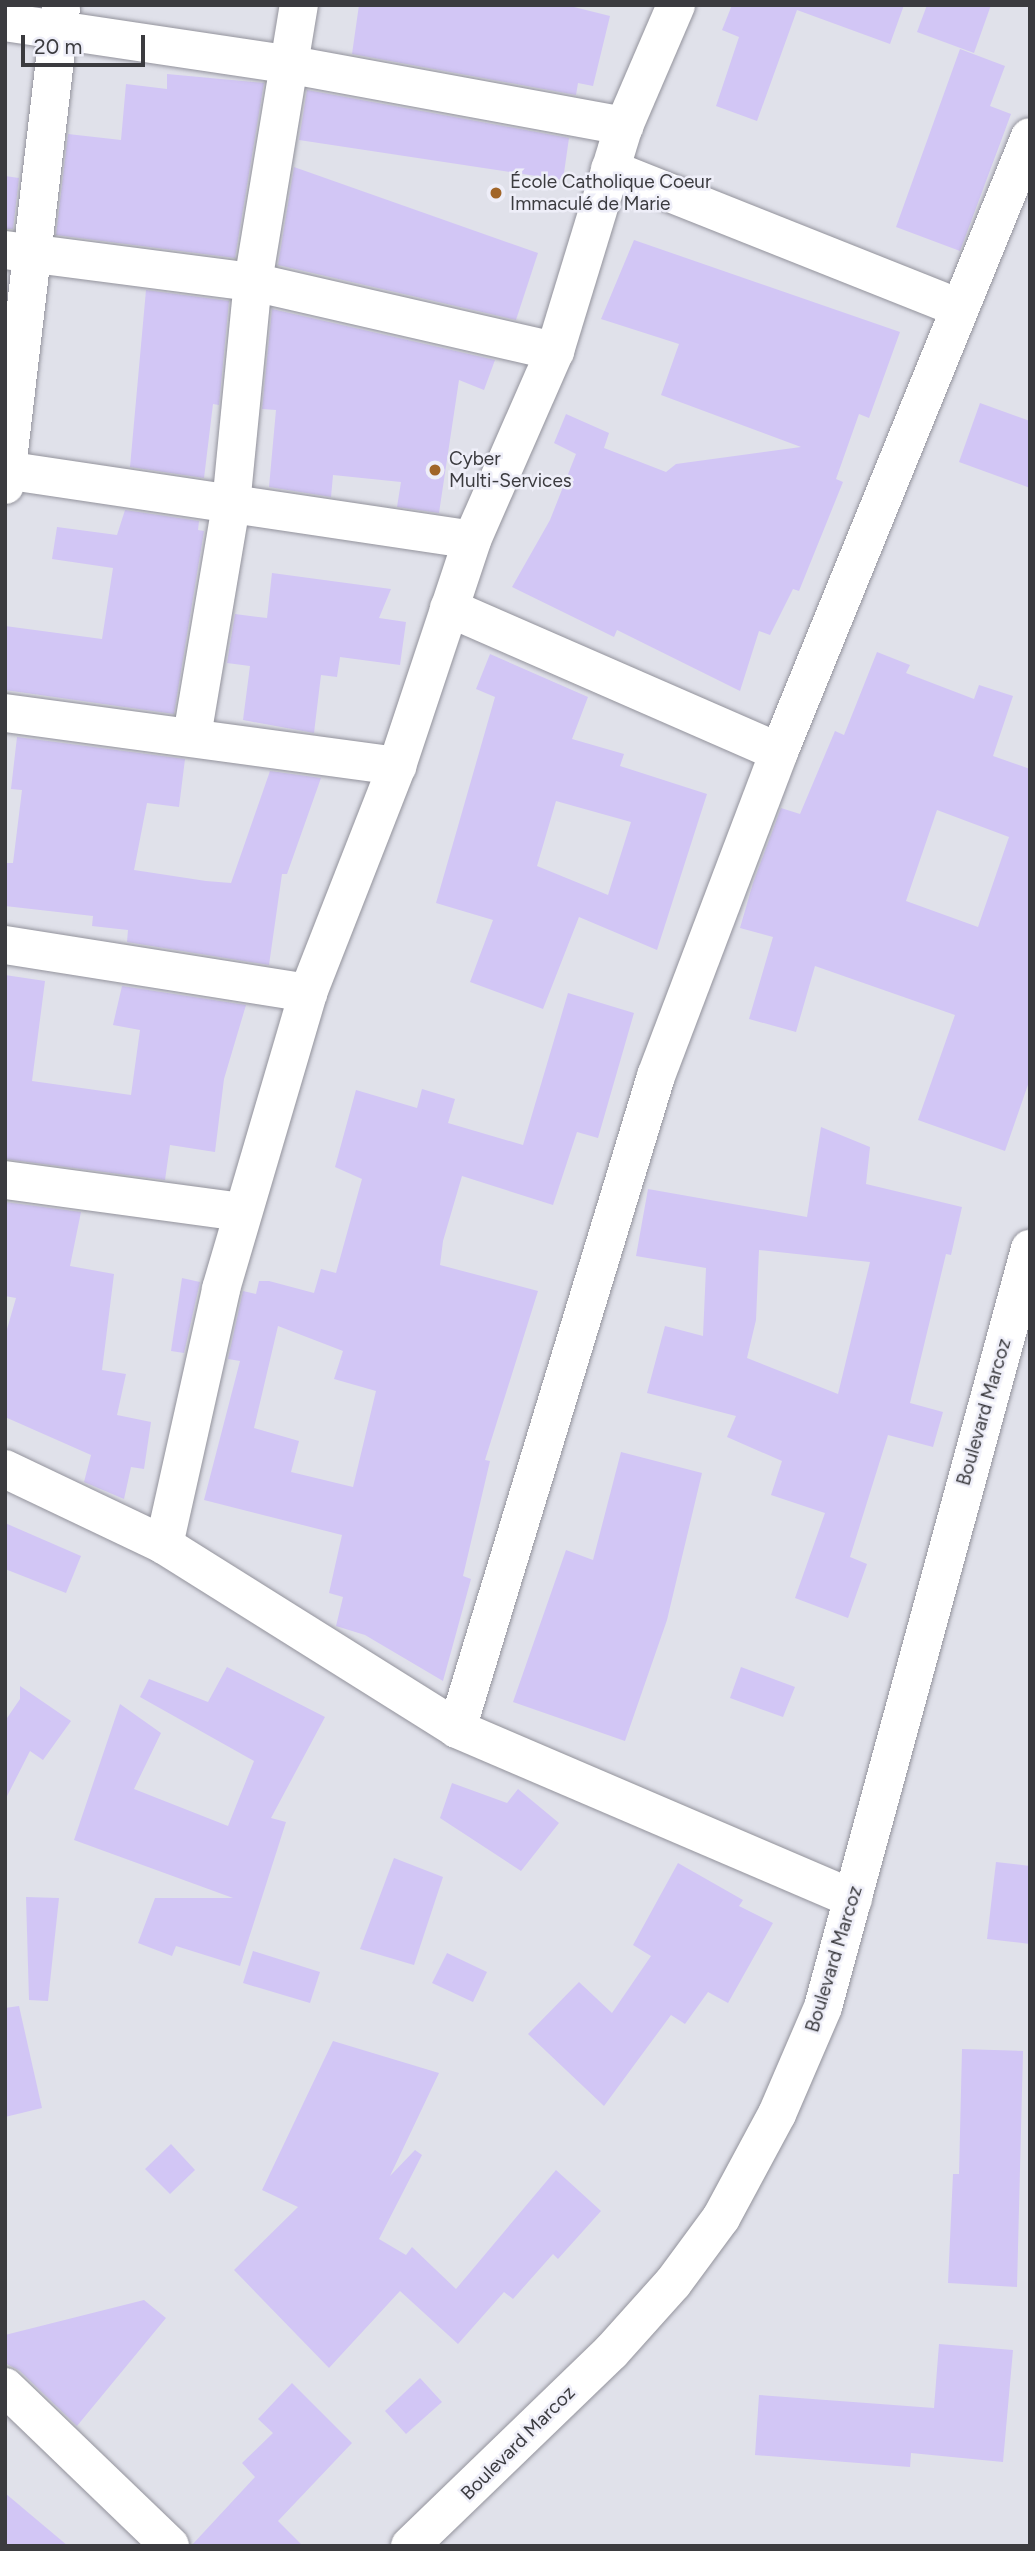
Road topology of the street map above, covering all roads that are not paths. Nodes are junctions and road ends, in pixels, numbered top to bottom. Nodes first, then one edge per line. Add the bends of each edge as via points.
1 (299, 5) edge
2 (676, 5) edge
3 (60, 18) edge
4 (5, 22) edge
5 (292, 65) junction
6 (624, 126) junction
7 (1030, 137) edge
8 (610, 169) junction
9 (18, 252) edge
10 (253, 282) junction
11 (959, 308) junction
12 (555, 351) junction
13 (6, 475) edge
14 (231, 505) junction
15 (472, 540) junction
16 (449, 608) junction
17 (5, 713) edge
18 (192, 736) junction
19 (779, 752) junction
20 (397, 766) junction
21 (5, 945) edge
22 (308, 993) junction
23 (5, 1180) edge
24 (242, 1212) junction
25 (1030, 1249) edge
26 (5, 1469) edge
27 (164, 1545) junction
28 (457, 1729) junction
29 (853, 1899) junction
30 (5, 2387) edge
31 (170, 2546) edge
32 (410, 2546) edge

1 - 5 street
2 - 6 street
3 - 4 street
3 - 5 street
3 - 9 street
5 - 6 street
5 - 10 street
6 - 8 street
7 - 11 street via 980,267
8 - 11 street
8 - 12 street
9 - 10 street
9 - 13 street
10 - 12 street
10 - 14 street
11 - 19 street
12 - 15 street
13 - 14 street
14 - 15 street
14 - 18 street
15 - 16 street
16 - 19 street
16 - 20 street
17 - 18 street
18 - 20 street
19 - 28 street via 656,1076
20 - 22 street
21 - 22 street
22 - 24 street
23 - 24 street
24 - 27 street
25 - 29 street, Boulevard Marcoz
26 - 27 street
27 - 28 street
28 - 29 street
29 - 32 street, Boulevard Marcoz via 823,2007 777,2113 721,2218 673,2283 611,2352
30 - 31 street

